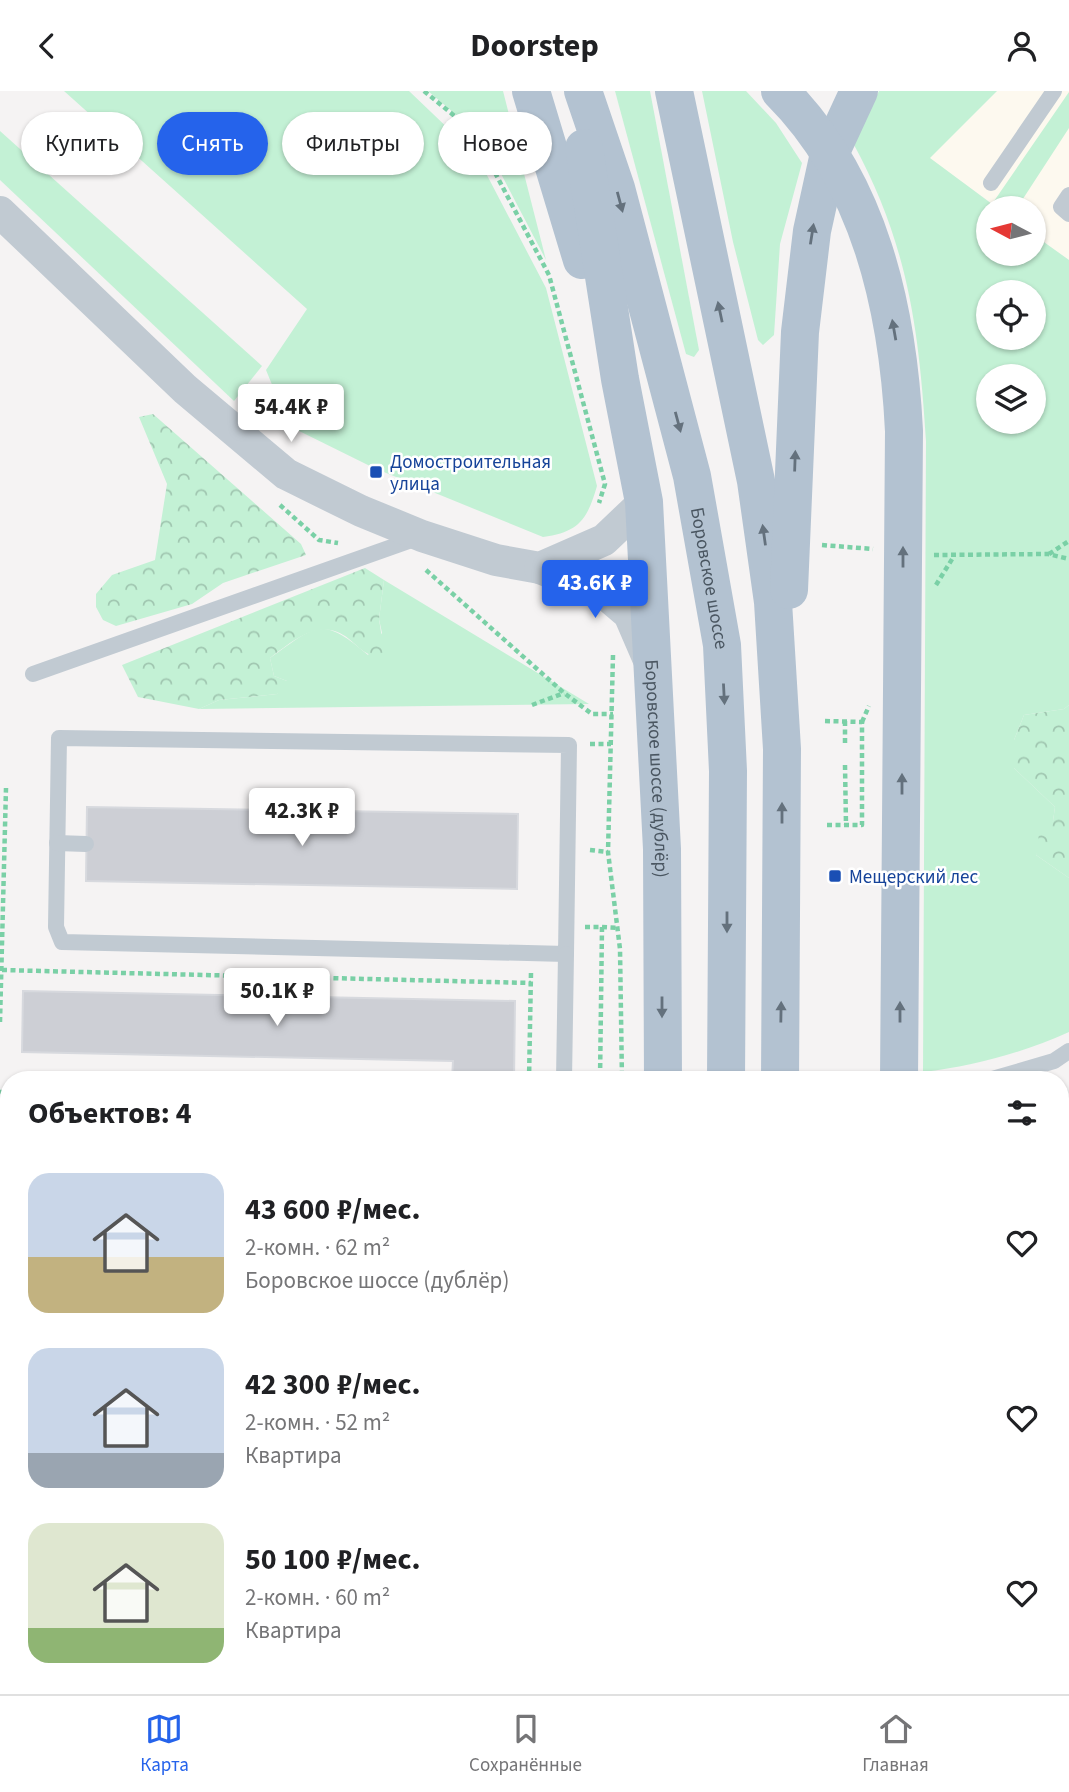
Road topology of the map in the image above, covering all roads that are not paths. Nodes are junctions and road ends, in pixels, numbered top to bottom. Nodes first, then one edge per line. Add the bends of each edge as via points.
1 (531, 91) edge
2 (575, 91) edge
3 (583, 91) edge
4 (674, 91) edge
5 (780, 91) edge
6 (859, 91) edge
7 (1054, 91) edge
8 (991, 183) dead end
9 (1069, 195) edge
10 (1069, 214) edge
11 (4, 221) edge
12 (620, 379) junction
13 (644, 502) junction
14 (422, 536) junction
15 (540, 568) junction
16 (653, 671) junction
17 (33, 674) dead end
18 (782, 749) junction
19 (57, 843) junction
20 (86, 844) dead end
21 (566, 954) junction
22 (1069, 1051) edge
23 (565, 1071) edge
24 (663, 1071) edge
25 (726, 1071) edge
26 (780, 1071) edge
27 (899, 1071) edge
28 (1032, 1071) edge

1 - 12 main road
2 - 12 main road
3 -> 25 main road, Боровское шоссе via 616,188 692,476 722,645 728,771
18 -> 4 main road via 773,602 757,481
27 -> 5 main road, bridge via 904,431 899,357 884,280 859,209 816,135
18 -> 6 main road via 800,333 828,158
7 - 8 lane
9 - 10 lane via 1061,207
11 - 14 street via 185,389 286,474
12 - 13 main road, Боровское шоссе (дублёр)
13 - 15 street via 604,540
13 - 16 main road, Боровское шоссе (дублёр)
14 - 15 street via 496,560
14 - 17 lane
15 - 16 street via 609,597 629,614
16 -> 24 main road, Боровское шоссе (дублёр) via 662,849
26 -> 18 main road
19 - 20 lane
19 - 21 lane via 56,933 68,944
19 - 21 lane via 59,738 569,745
21 - 23 lane
22 - 28 lane

